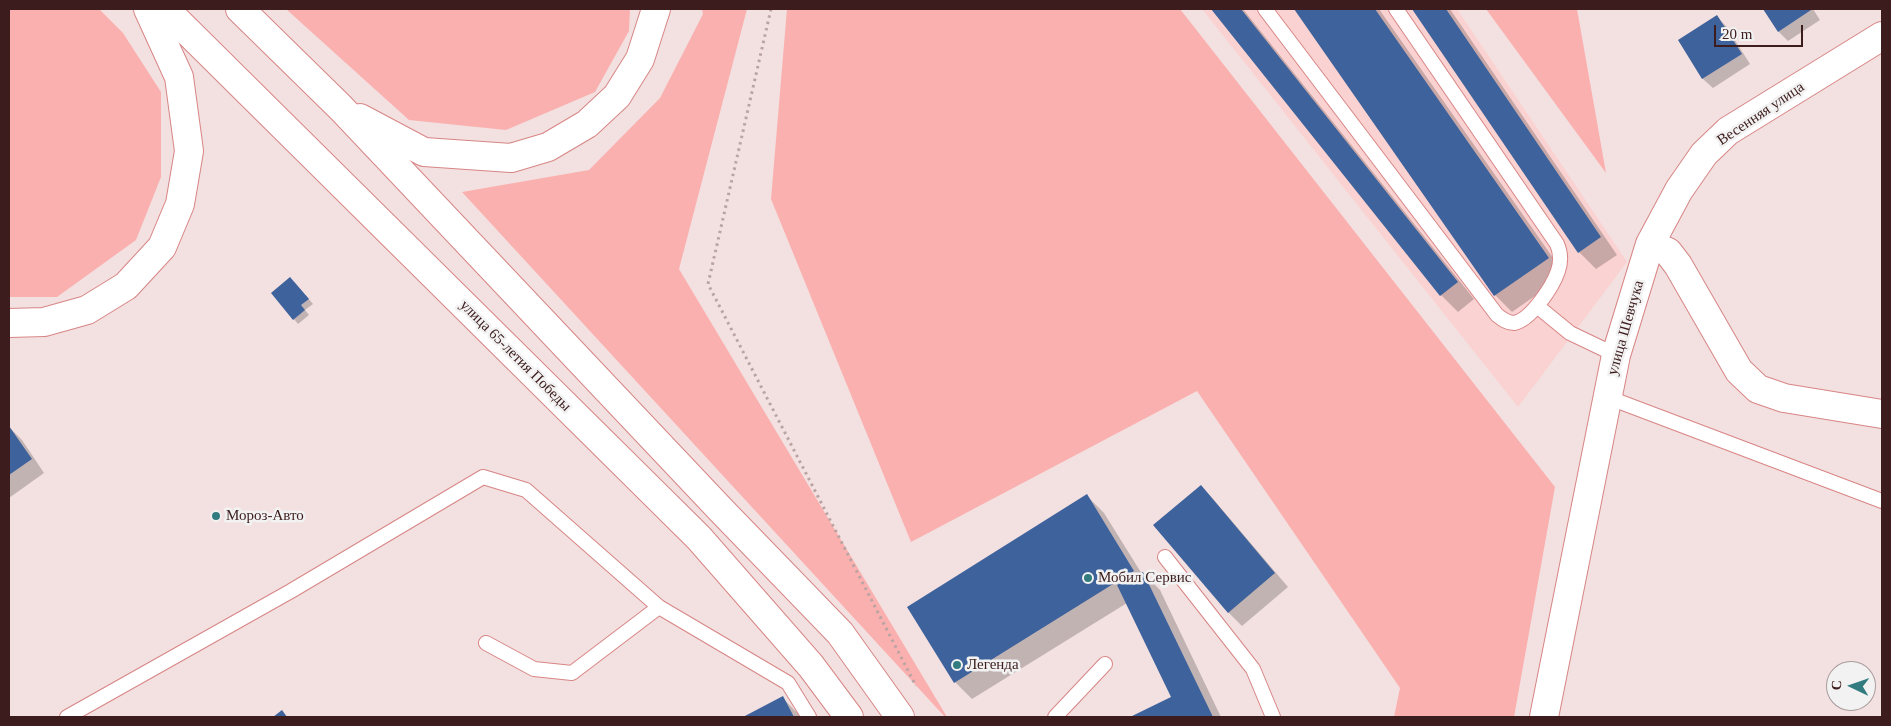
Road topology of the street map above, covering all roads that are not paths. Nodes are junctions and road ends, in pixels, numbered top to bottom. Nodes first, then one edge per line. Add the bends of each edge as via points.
1 (148, 9) edge
2 (165, 9) edge
3 (240, 9) edge
4 (656, 9) edge
5 (1265, 9) edge
6 (1396, 9) edge
7 (1882, 36) edge
8 (340, 108) junction
9 (1650, 244) junction
10 (1537, 306) junction
11 (9, 323) edge
12 (1616, 355) junction
13 (1607, 397) junction
14 (1882, 414) edge
15 (1882, 502) edge
16 (1165, 557) dead end
17 (659, 607) junction
18 (486, 643) dead end
19 (1105, 664) dead end
20 (67, 717) edge
21 (809, 717) edge
22 (850, 717) edge
23 (900, 717) edge
24 (1055, 717) edge
25 (1273, 717) edge
26 (1544, 717) edge

1 - 11 main road via 179,77 189,151 180,204 162,247 126,286 87,310 44,322
2 - 22 main road, улица 65-летия Победы via 699,538 811,666
3 - 8 main road
4 - 8 main road via 640,59 617,96 587,124 548,147 511,158 424,152
5 - 10 lane via 1497,315 1506,322 1515,323
6 - 10 lane via 1558,244 1558,272
7 - 9 main road, Весенняя улица via 1728,131 1704,154 1679,190
8 - 23 main road via 840,632
9 - 12 main road, улица Шевчука
9 - 14 main road via 1668,252 1678,265 1739,371 1758,389 1784,398
10 - 12 lane via 1570,333
12 - 13 main road, улица Шевчука
13 - 15 lane
13 - 26 main road, улица Шевчука
16 - 25 lane via 1253,669
17 - 18 lane via 572,673 534,669
17 - 20 lane via 526,490 483,477
17 - 21 lane via 788,683
19 - 24 lane

